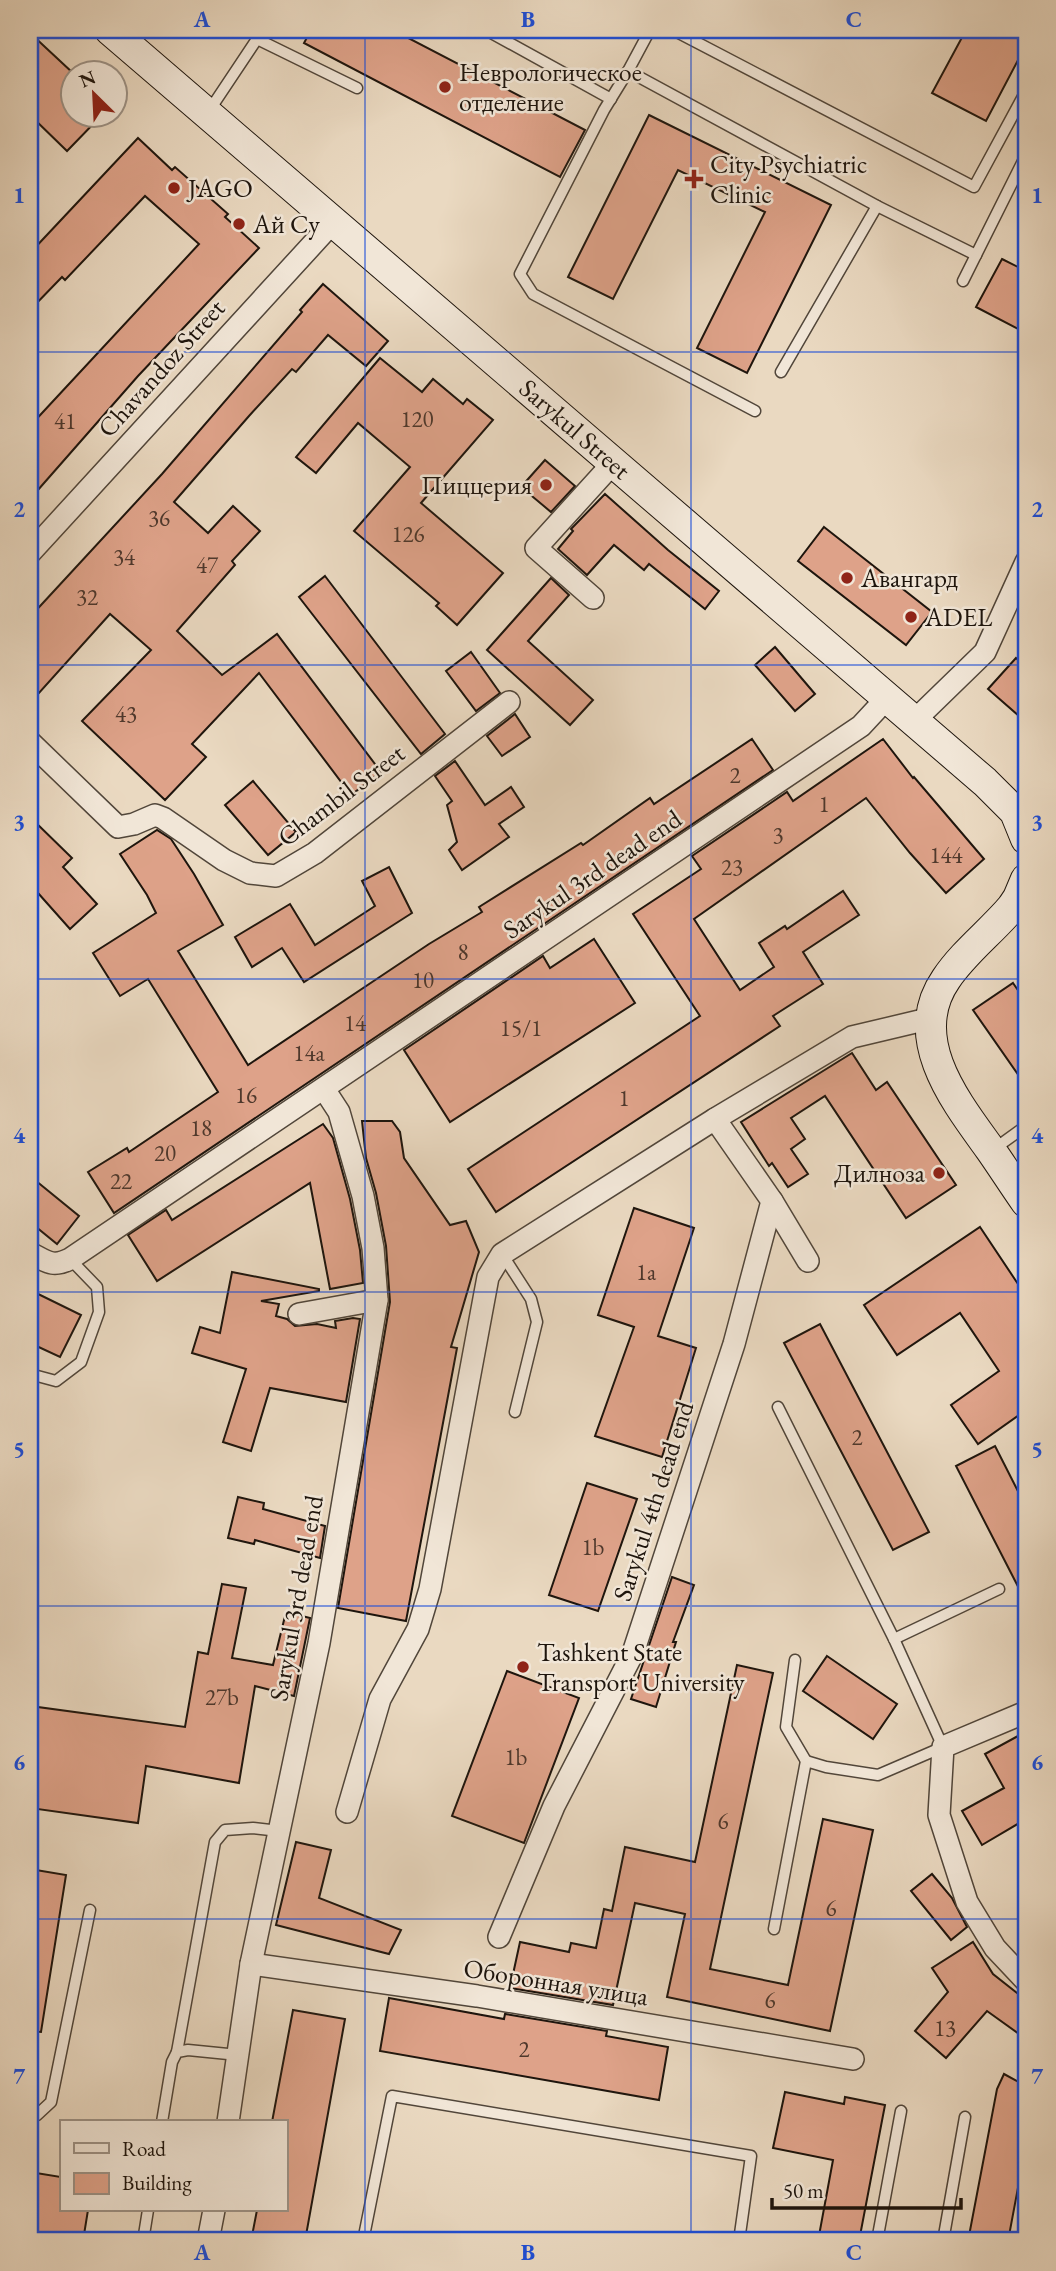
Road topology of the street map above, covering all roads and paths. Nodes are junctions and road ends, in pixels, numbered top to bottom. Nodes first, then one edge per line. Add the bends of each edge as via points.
1 (110, 30) edge
2 (485, 30) edge
3 (650, 30) edge
4 (673, 30) edge
5 (260, 34) edge
6 (628, 71) junction
7 (357, 88) dead end
8 (1026, 91) edge
9 (611, 99) junction
10 (208, 113) junction
11 (1026, 155) edge
12 (877, 206) junction
13 (334, 221) junction
14 (976, 255) junction
15 (963, 281) dead end
16 (781, 372) dead end
17 (755, 411) dead end
18 (614, 462) junction
19 (30, 553) edge
20 (1026, 562) edge
21 (593, 598) dead end
22 (887, 698) junction
23 (509, 702) dead end
24 (914, 721) junction
25 (30, 742) edge
26 (1026, 839) edge
27 (1024, 895) edge
28 (932, 1018) junction
29 (324, 1090) junction
30 (715, 1119) junction
31 (1026, 1126) edge
32 (991, 1151) junction
33 (772, 1201) junction
34 (1026, 1202) edge
35 (30, 1253) edge
36 (502, 1254) junction
37 (70, 1259) junction
38 (808, 1261) dead end
39 (377, 1300) junction
40 (299, 1314) dead end
41 (30, 1374) edge
42 (778, 1407) dead end
43 (515, 1412) dead end
44 (999, 1589) dead end
45 (894, 1639) junction
46 (795, 1660) dead end
47 (1026, 1712) edge
48 (943, 1747) junction
49 (806, 1761) junction
50 (347, 1812) dead end
51 (279, 1832) junction
52 (90, 1910) dead end
53 (774, 1929) dead end
54 (499, 1937) dead end
55 (251, 1964) junction
56 (1026, 1981) edge
57 (177, 2052) junction
58 (238, 2055) junction
59 (853, 2059) dead end
60 (901, 2111) dead end
61 (30, 2117) edge
62 (965, 2117) dead end
63 (162, 2120) edge
64 (228, 2120) edge
65 (148, 2212) edge
66 (214, 2212) edge
67 (143, 2241) edge
68 (208, 2241) edge
69 (363, 2241) edge
70 (739, 2241) edge
71 (877, 2241) edge
72 (943, 2241) edge

1 - 10 main road, Sarykul Street
2 - 9 lane
3 - 6 lane
4 - 8 lane via 974,187
5 - 7 lane
5 - 10 lane
6 - 9 lane
6 - 12 lane
9 - 17 lane via 520,274 533,294
10 - 13 main road, Sarykul Street
11 - 14 lane
12 - 14 lane
12 - 16 lane
13 - 18 main road, Sarykul Street
13 - 19 street, Chavandoz Street
14 - 15 lane
18 - 21 street via 536,548
18 - 22 main road, Sarykul Street
20 - 24 street via 985,652
22 - 24 main road, Sarykul Street
22 - 29 street, Sarykul 3rd dead end via 861,726
23 - 25 street, Chambil Street via 315,853 276,876 250,873 224,860 155,815 118,827
24 - 26 main road, Sarykul Street via 1008,803
27 - 28 main road via 946,978
28 - 30 street via 852,1037
28 - 32 main road via 933,1049 945,1080
29 - 37 street, Sarykul 3rd dead end
29 - 39 street, Sarykul 3rd dead end via 339,1112 363,1196
30 - 33 street
30 - 36 street
31 - 32 lane
32 - 34 main road
33 - 38 street
33 - 54 street, Sarykul 4th dead end via 734,1344 633,1653 554,1806
35 - 37 street via 52,1264
36 - 43 lane via 531,1299 537,1322
36 - 50 street via 488,1277 430,1589 418,1629 380,1699
37 - 41 lane via 97,1287 99,1312 81,1362 56,1381
39 - 40 street
39 - 51 street, Sarykul 3rd dead end via 319,1643
42 - 45 lane
44 - 45 lane
45 - 48 lane
46 - 49 lane via 786,1727
47 - 48 street
48 - 49 lane via 878,1775
48 - 56 street via 939,1815 967,1902 995,1948
49 - 53 lane
51 - 55 street, Sarykul 3rd dead end
51 - 57 lane via 225,1830 215,1842
52 - 61 lane via 51,2102
55 - 58 street, Sarykul 3rd dead end
55 - 59 street, Оборонная улица via 477,1996
57 - 58 lane
57 - 63 lane
58 - 64 street, Sarykul 3rd dead end
60 - 71 lane
62 - 72 lane
65 - 67 lane
66 - 68 street
69 - 70 lane via 392,2096 751,2156

